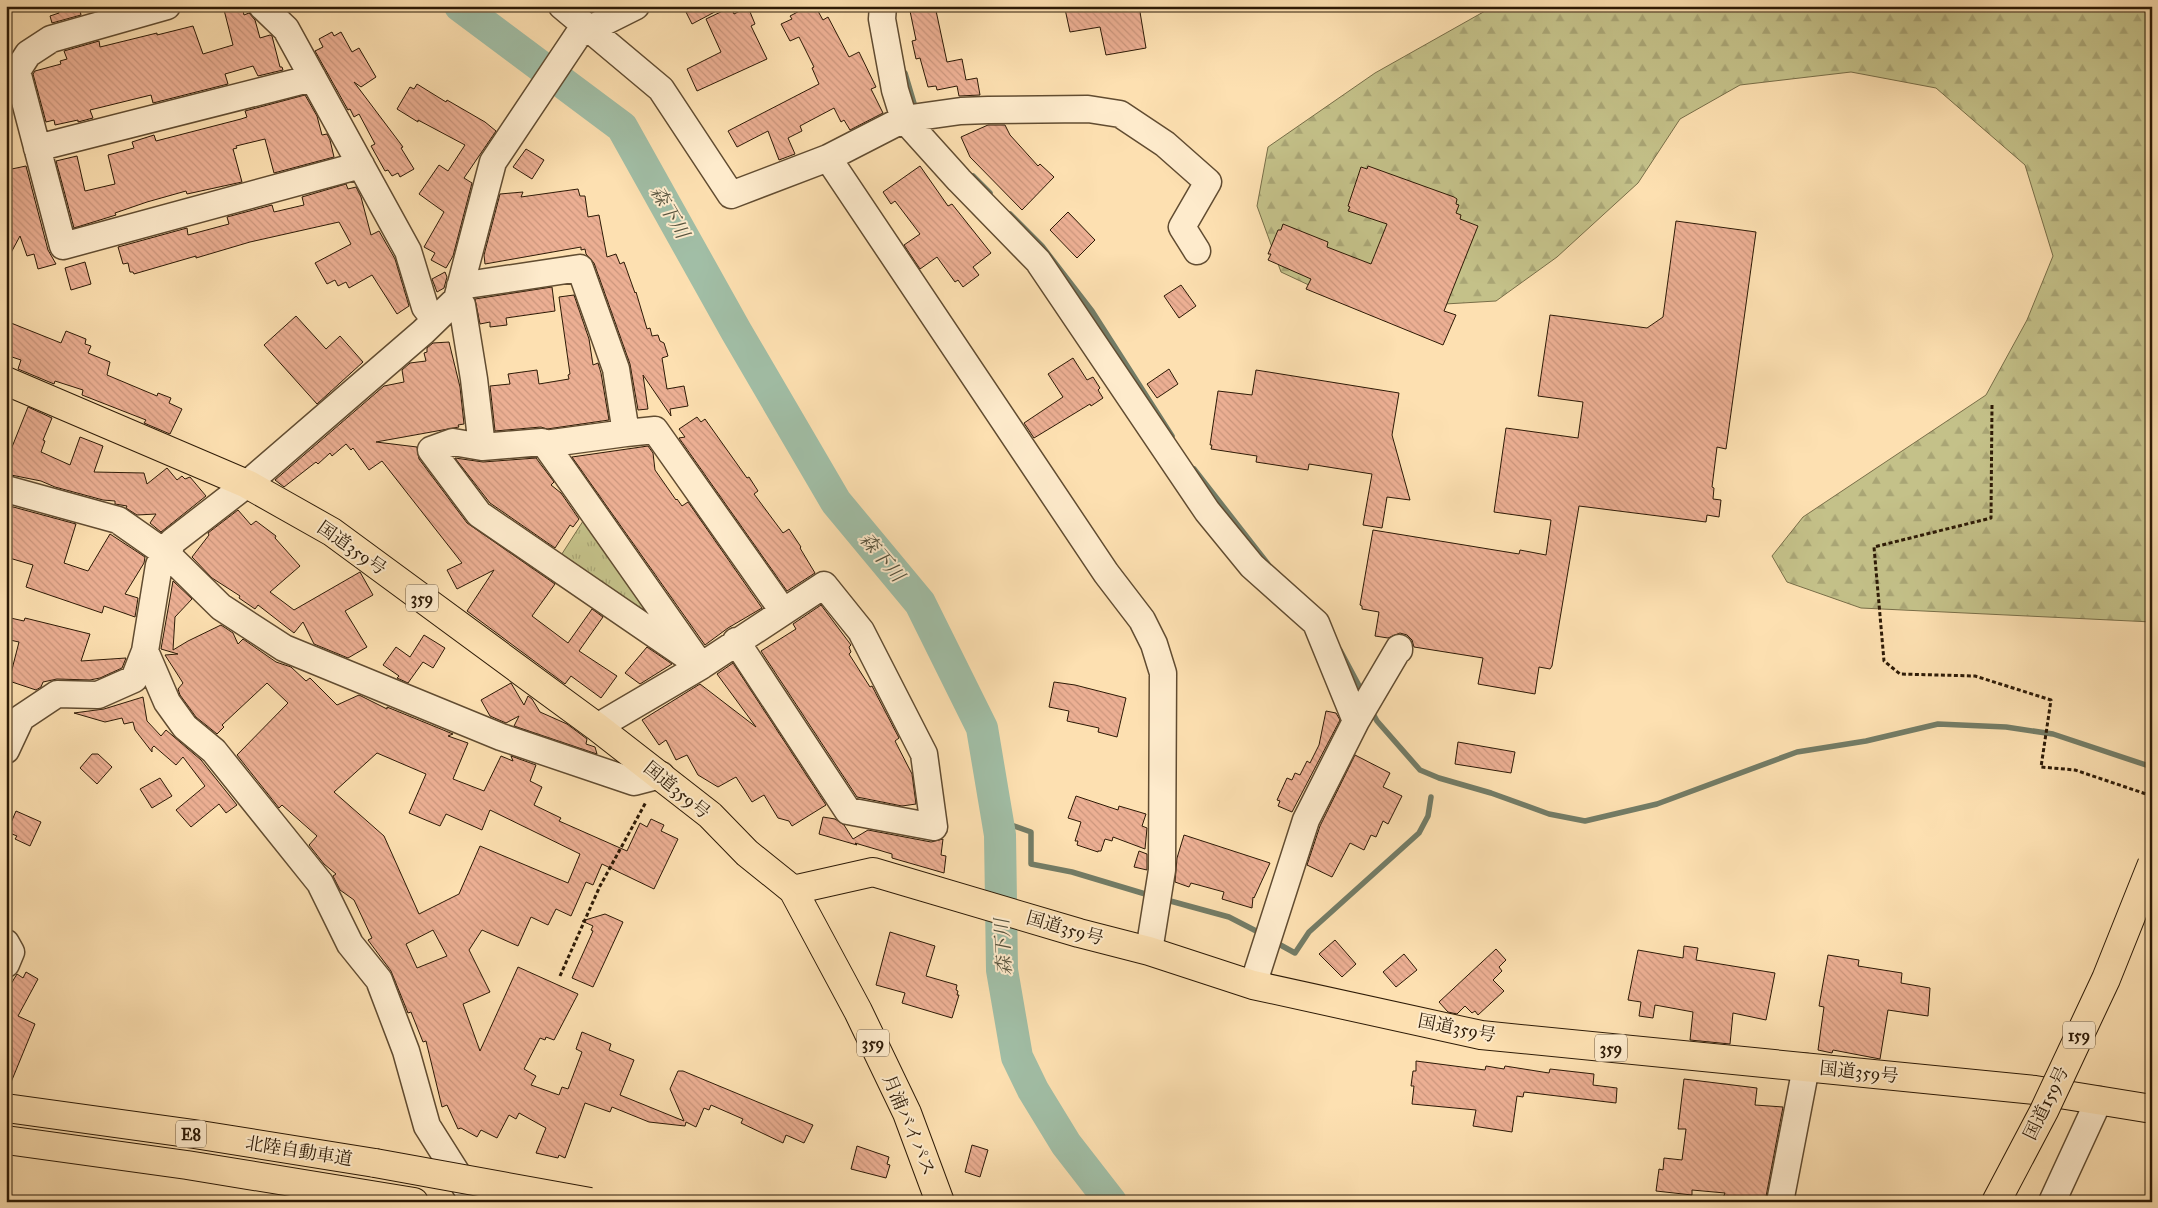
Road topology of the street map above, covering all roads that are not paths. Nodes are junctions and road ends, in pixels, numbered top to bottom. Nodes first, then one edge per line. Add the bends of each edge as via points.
1 (167, 6) edge
2 (262, 6) edge
3 (562, 6) edge
4 (636, 6) edge
5 (883, 6) edge
6 (584, 32) junction
7 (313, 78) junction
8 (913, 118) junction
9 (37, 148) junction
10 (828, 158) junction
11 (361, 165) junction
12 (1197, 251) dead end
13 (458, 293) junction
14 (435, 320) junction
15 (6, 381) edge
16 (626, 433) junction
17 (546, 444) junction
18 (482, 447) junction
19 (247, 484) junction
20 (6, 489) edge
21 (168, 555) junction
22 (783, 611) junction
23 (736, 641) junction
24 (1399, 650) dead end
25 (145, 651) junction
26 (701, 666) junction
27 (1364, 707) junction
28 (14, 712) edge
29 (597, 727) junction
30 (6, 750) edge
31 (660, 775) junction
32 (2152, 864) edge
33 (793, 890) junction
34 (6, 943) edge
35 (1149, 951) junction
36 (6, 964) edge
37 (1253, 984) junction
38 (1806, 1067) junction
39 (2099, 1100) junction
40 (6, 1108) edge
41 (2152, 1109) edge
42 (6, 1140) edge
43 (414, 1202) edge
44 (476, 1202) edge
45 (590, 1202) edge
46 (940, 1202) edge
47 (1780, 1202) edge
48 (1996, 1202) edge
49 (2052, 1202) edge

1 - 9 street via 51,39 28,54 17,71
2 - 7 street via 286,29
3 - 6 street
4 - 6 street
5 - 8 street via 882,19 895,90
6 - 10 street via 661,89 732,196
6 - 13 street via 523,114 493,162
7 - 9 street
7 - 11 street
8 - 10 street
8 - 12 street via 1006,109 1088,109 1120,114 1165,144 1208,182 1182,227
8 - 27 street via 959,180 1038,261 1207,510 1252,566 1316,623
9 - 11 street via 63,246
10 - 35 street via 1106,573 1142,620 1154,644 1163,673 1162,870
11 - 14 street via 408,251 425,307
13 - 14 street
13 - 16 street via 580,268 616,369
13 - 18 street via 474,379
14 - 19 street
15 - 19 highway, 国道359号 / 359
16 - 17 street
16 - 22 street via 655,430
17 - 18 street
17 - 26 street
18 - 26 street via 453,442 431,450 479,514
19 - 21 street via 172,542
19 - 29 highway, 国道359号 / 359 via 332,532
20 - 21 street via 118,520
21 - 25 street via 159,565
21 - 31 street via 222,607 284,648 501,737 634,782
22 - 23 street
22 - 23 street via 824,585 861,631 924,754 934,827 848,811
23 - 26 street
24 - 27 street
25 - 28 street via 134,679 98,695 56,694
25 - 44 street via 166,702 185,727 214,751 320,883 350,944 379,980 406,1051 427,1126
26 - 29 street
27 - 37 street via 1306,820
28 - 30 street
29 - 31 highway, 国道359号 / 359
31 - 33 highway, 国道359号 / 359
32 - 48 highway, 国道159号 / 159, bridge via 2106,979 2044,1111
33 - 35 highway, 国道359号 / 359 via 873,872
33 - 46 highway, 月浦バイパス / 359 via 858,1011 907,1113
34 - 36 street via 11,952
35 - 37 highway, 国道359号 / 359
37 - 38 highway, 国道359号 / 359 via 1480,1035
38 - 39 highway, 国道359号 / 359 via 2036,1090
38 - 47 street
39 - 41 highway, 国道359号 / 359
39 - 49 street
40 - 45 highway, 北陸自動車道 / E8, bridge via 375,1163
42 - 43 highway, 北陸自動車道 / E8

